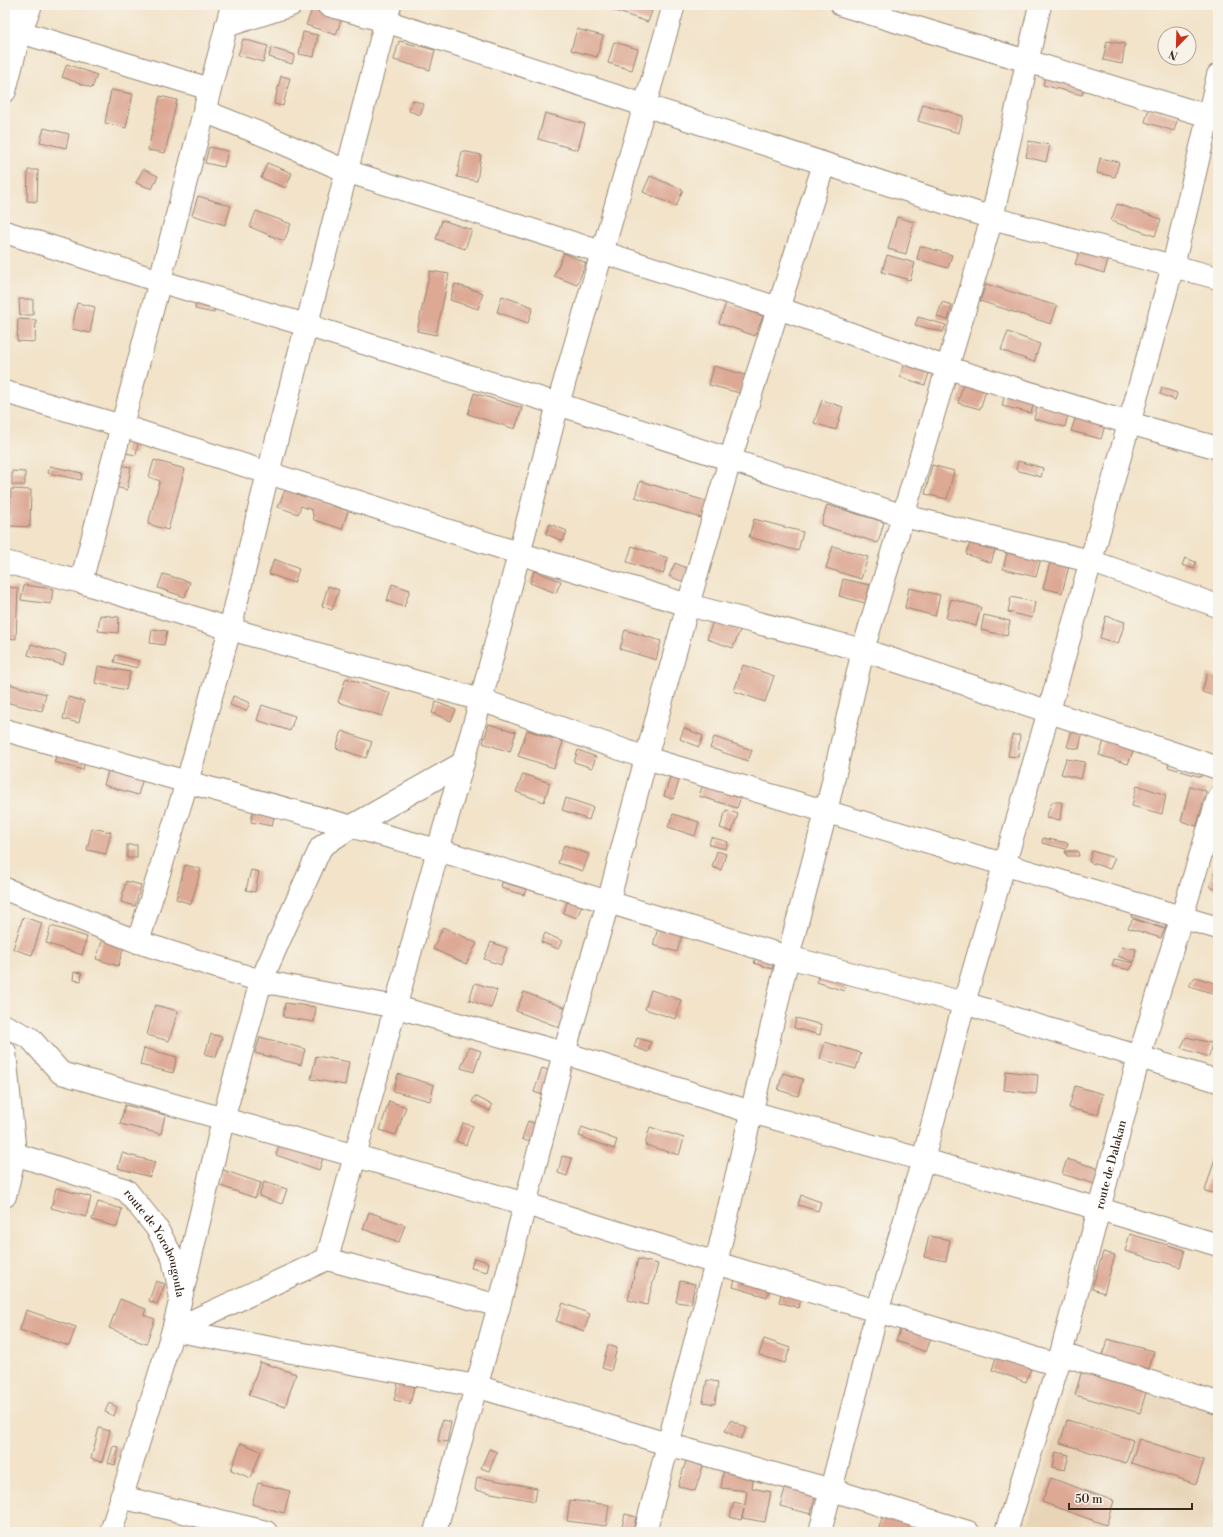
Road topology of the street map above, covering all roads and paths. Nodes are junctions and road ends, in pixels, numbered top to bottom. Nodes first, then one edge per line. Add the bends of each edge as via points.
1 (15, 5) edge
2 (31, 5) edge
3 (232, 5) edge
4 (291, 5) edge
5 (328, 5) edge
6 (674, 5) edge
7 (842, 5) edge
8 (1040, 5) edge
9 (388, 13) edge
10 (226, 26) junction
11 (12, 31) edge
12 (1027, 61) junction
13 (1218, 75) edge
14 (210, 89) junction
15 (5, 91) edge
16 (646, 105) junction
17 (204, 111) junction
18 (1213, 117) edge
19 (824, 164) junction
20 (346, 171) junction
21 (992, 218) junction
22 (5, 232) edge
23 (602, 253) junction
24 (1173, 266) junction
25 (1218, 278) edge
26 (159, 281) junction
27 (778, 308) junction
28 (306, 325) junction
29 (948, 368) junction
30 (5, 392) edge
31 (558, 404) junction
32 (1129, 423) junction
33 (122, 426) junction
34 (1218, 448) edge
35 (730, 460) junction
36 (268, 473) junction
37 (904, 516) junction
38 (518, 553) junction
39 (1090, 561) junction
40 (5, 562) edge
41 (81, 582) junction
42 (688, 605) junction
43 (1218, 606) edge
44 (230, 630) junction
45 (863, 650) junction
46 (481, 700) junction
47 (1049, 711) junction
48 (5, 730) edge
49 (646, 758) junction
50 (463, 763) junction
51 (1218, 768) edge
52 (187, 782) junction
53 (1218, 798) edge
54 (826, 812) junction
55 (352, 826) junction
56 (438, 850) junction
57 (1004, 865) junction
58 (5, 889) edge
59 (608, 903) junction
60 (1182, 918) junction
61 (1218, 928) edge
62 (138, 942) junction
63 (788, 957) junction
64 (261, 981) junction
65 (964, 1003) junction
66 (396, 1007) junction
67 (5, 1026) edge
68 (5, 1052) edge
69 (564, 1053) junction
70 (1139, 1057) junction
71 (1218, 1081) edge
72 (751, 1112) junction
73 (223, 1120) junction
74 (15, 1154) junction
75 (354, 1156) junction
76 (923, 1160) junction
77 (5, 1196) edge
78 (526, 1204) junction
79 (1100, 1209) junction
80 (1218, 1246) edge
81 (327, 1259) junction
82 (716, 1263) junction
83 (181, 1298) junction
84 (499, 1306) junction
85 (877, 1312) junction
86 (173, 1330) junction
87 (1060, 1359) junction
88 (476, 1386) junction
89 (1218, 1403) edge
90 (667, 1444) junction
91 (832, 1490) junction
92 (121, 1497) junction
93 (111, 1532) edge
94 (266, 1532) edge
95 (435, 1532) edge
96 (645, 1532) edge
97 (820, 1532) edge
98 (968, 1532) edge
99 (1006, 1532) edge

1 - 11 street
2 - 11 street
3 - 10 street
4 - 10 street
5 - 9 street
6 - 16 street
7 - 12 street
8 - 12 street
9 - 16 street
9 - 20 street
10 - 14 street
11 - 14 street
11 - 15 street
12 - 18 street
12 - 21 street
13 - 18 street
14 - 17 street
16 - 19 street
16 - 23 street
17 - 20 street
17 - 26 street
18 - 24 street
19 - 21 street
19 - 27 street
20 - 23 street
20 - 28 street
21 - 24 street
21 - 29 street
22 - 26 street
23 - 27 street
23 - 31 street
24 - 25 street
24 - 32 street
26 - 28 street
26 - 33 street
27 - 29 street
27 - 35 street
28 - 31 street
28 - 36 street
29 - 32 street
29 - 37 street
30 - 33 street
31 - 35 street
31 - 38 street
32 - 34 street
32 - 39 street
33 - 36 street
33 - 41 street
35 - 37 street
35 - 42 street
36 - 38 street
36 - 44 street
37 - 39 street
37 - 45 street
38 - 42 street
38 - 46 street
39 - 43 street
39 - 47 street
40 - 41 street
41 - 44 street
42 - 45 street
42 - 49 street
44 - 46 street
44 - 52 street
45 - 47 street
45 - 54 street
46 - 49 street
46 - 50 street
47 - 51 street
47 - 57 street
48 - 52 street
49 - 54 street
49 - 59 street
50 - 55 street
50 - 56 street
52 - 55 street
52 - 62 street
53 - 60 street, route de Dalakan
54 - 57 street
54 - 63 street
55 - 56 street
55 - 64 street via 321,847
56 - 59 street
56 - 66 street
57 - 60 street
57 - 65 street
58 - 62 street
59 - 63 street
59 - 69 street
60 - 61 street
60 - 70 street, route de Dalakan
62 - 64 street
63 - 65 street
63 - 72 street
64 - 66 street
64 - 73 street
65 - 70 street
65 - 76 street
66 - 69 street
66 - 75 street
67 - 73 street via 30,1038 61,1073
68 - 74 street
69 - 72 street
69 - 78 street
70 - 71 street
70 - 79 street, route de Dalakan
72 - 76 street
72 - 82 street
73 - 75 street
73 - 83 street
74 - 77 street
74 - 83 street, route de Yorobougoula via 126,1190 156,1227 173,1258
75 - 78 street
75 - 81 street
76 - 79 street
76 - 85 street
78 - 82 street
78 - 84 street
79 - 80 street
79 - 87 street, route de Dalakan
81 - 84 street
81 - 86 street
82 - 85 street
82 - 90 street
83 - 86 street, route de Yorobougoula
84 - 88 street
85 - 87 street
85 - 91 street
86 - 88 street
86 - 92 street, route de Yorobougoula
87 - 89 street
87 - 99 street, route de Dalakan
88 - 90 street
88 - 95 street
90 - 91 street
90 - 96 street
91 - 97 street
91 - 98 street
92 - 93 street, route de Yorobougoula
92 - 94 street

